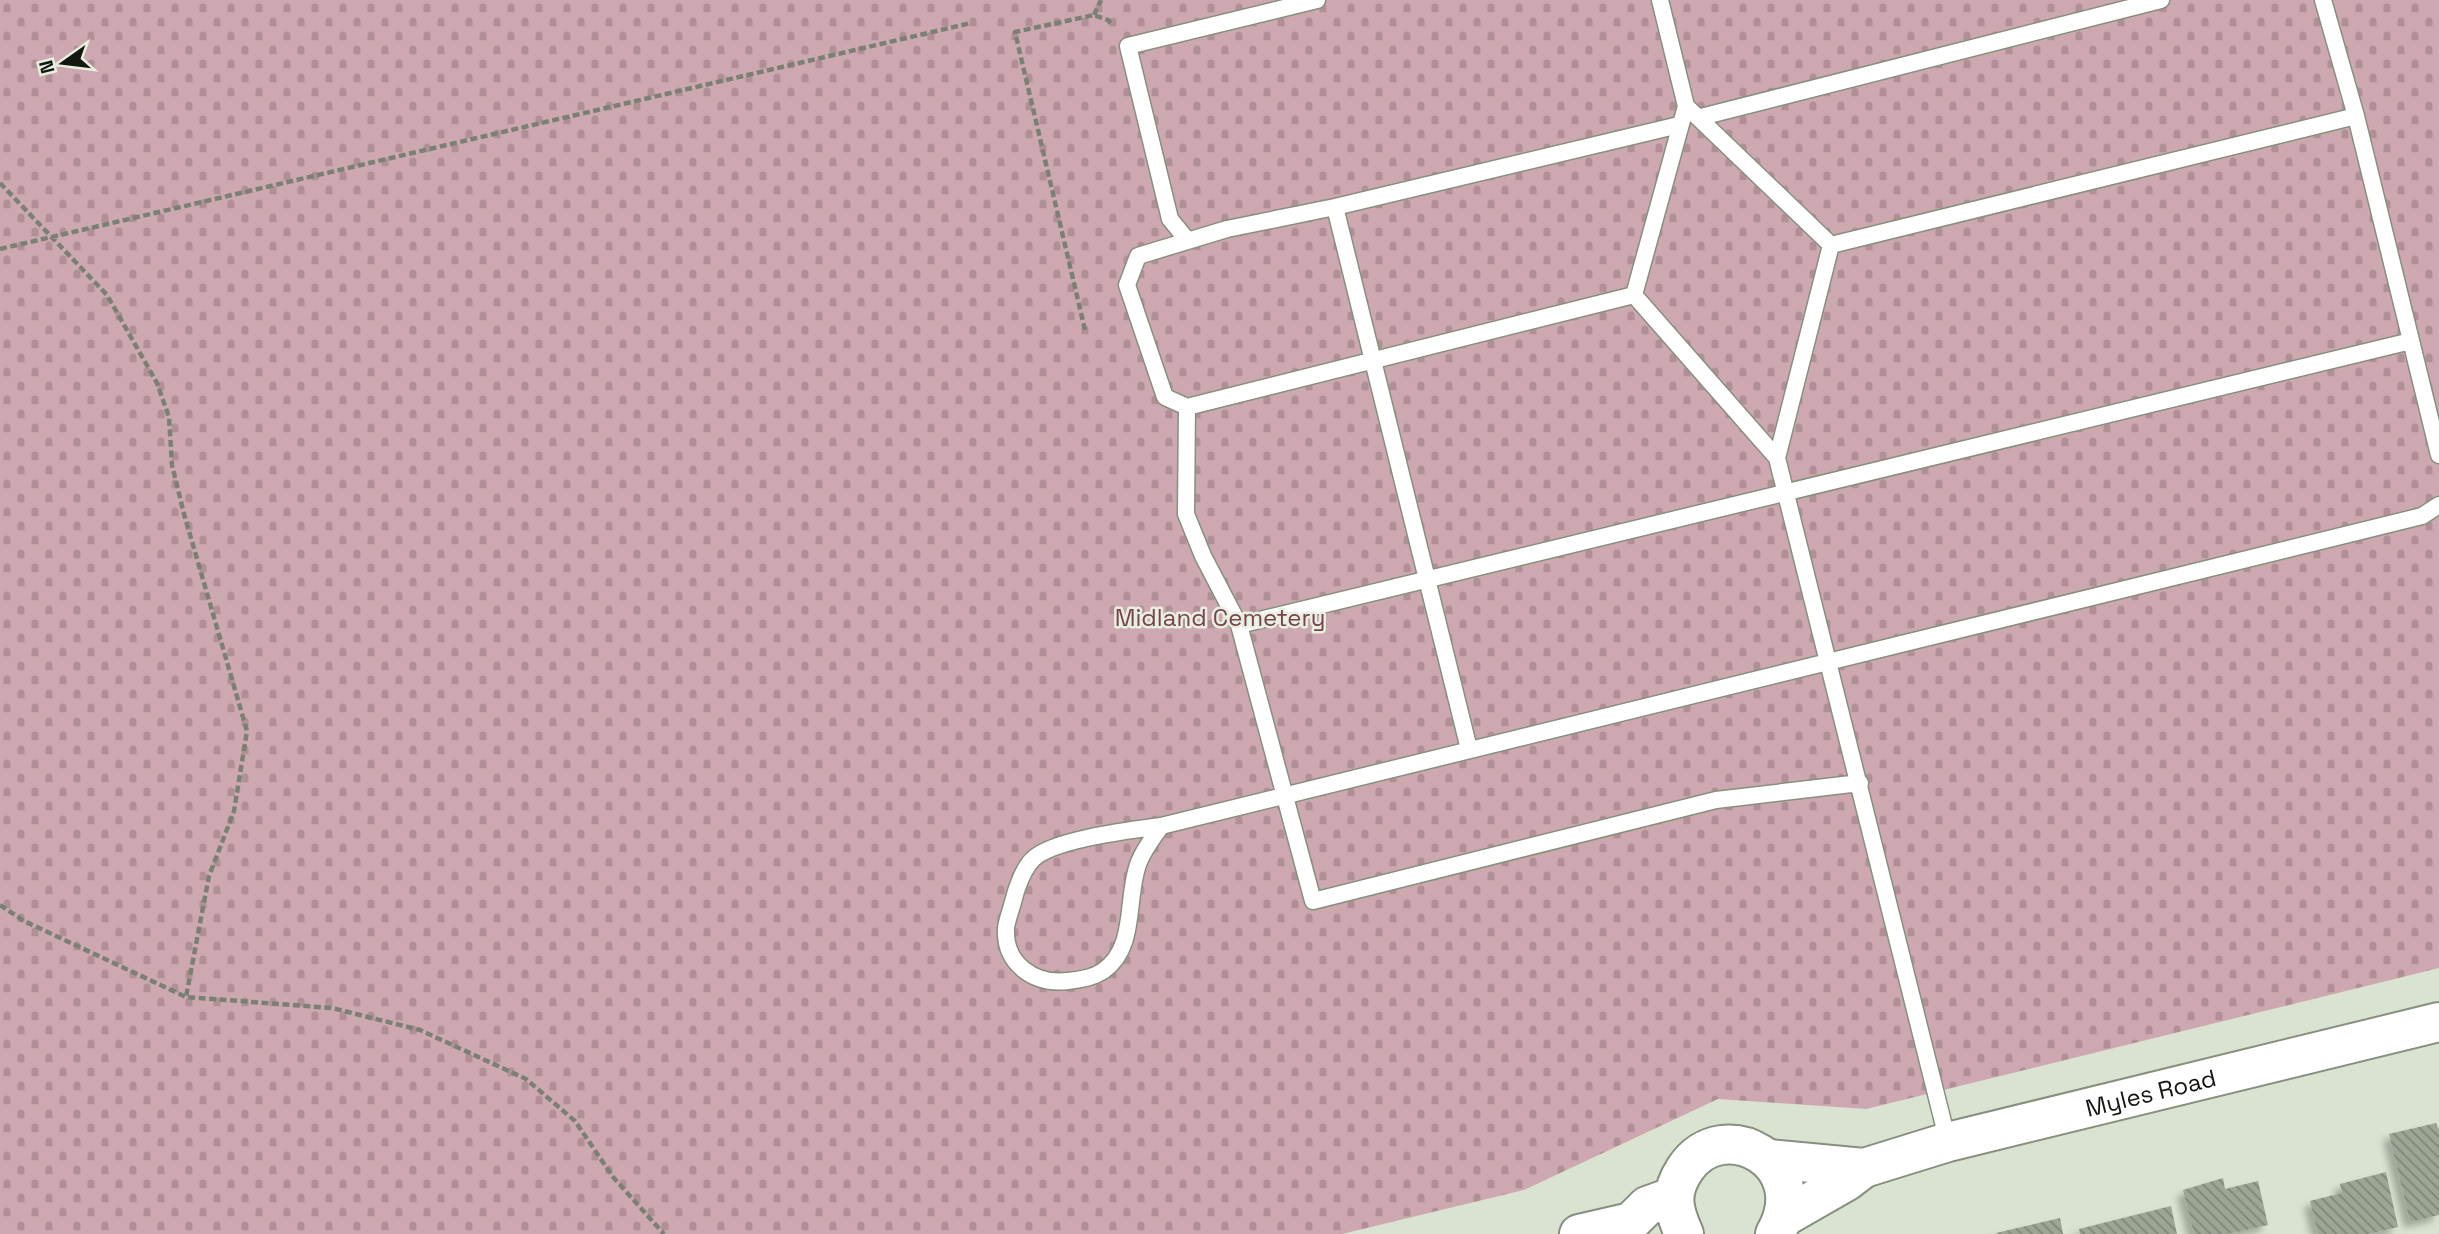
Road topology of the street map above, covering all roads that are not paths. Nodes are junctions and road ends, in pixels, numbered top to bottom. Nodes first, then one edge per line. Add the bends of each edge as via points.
1 (1317, 0) edge
2 (1660, 0) edge
3 (2161, 0) edge
4 (2323, 0) edge
5 (1686, 106) junction
6 (2356, 116) junction
7 (1700, 117) junction
8 (1679, 124) junction
9 (1335, 206) junction
10 (1188, 241) junction
11 (1831, 245) junction
12 (1634, 295) junction
13 (2411, 341) junction
14 (1373, 359) junction
15 (1187, 407) junction
16 (2439, 455) edge
17 (1777, 458) junction
18 (1788, 494) junction
19 (2439, 505) edge
20 (1427, 578) junction
21 (1240, 625) junction
22 (1830, 661) junction
23 (1469, 749) junction
24 (1860, 783) junction
25 (1285, 796) junction
26 (1161, 826) junction
27 (2439, 1022) edge
28 (1948, 1142) junction
29 (1769, 1159) junction
30 (1864, 1168) junction
31 (1672, 1197) junction
32 (1781, 1225) edge
33 (1646, 1228) edge
34 (1579, 1234) edge
35 (1684, 1234) edge

1 - 10 lane via 1128,46 1170,219
2 - 5 lane
3 - 7 lane
4 - 6 lane
5 - 7 lane
5 - 8 lane
6 - 11 lane
6 - 13 lane
7 - 11 lane
8 - 9 lane
8 - 12 lane
9 - 10 lane
9 - 14 lane
10 - 15 lane via 1138,256 1127,285 1165,397
11 - 17 lane
12 - 14 lane
12 - 17 lane
13 - 16 lane
13 - 18 lane
14 - 15 lane
14 - 20 lane
15 - 21 lane via 1186,514
17 - 18 lane
18 - 20 lane
18 - 22 lane
19 - 22 lane via 2422,516
20 - 21 lane
20 - 23 lane
21 - 25 lane
22 - 23 lane
22 - 24 lane
23 - 25 lane
24 - 25 lane via 1716,800 1313,901
24 - 28 lane
25 - 26 lane
26 - 26 lane via 1103,833 1034,859 1016,888 1006,929 1013,961 1033,978 1057,982 1104,971 1119,951 1130,921 1138,864
27 - 28 street, Myles Road
28 - 30 street, Myles Road
29 - 30 street, Myles Road
29 - 31 street, Myles Road via 1744,1146 1716,1146 1691,1159
29 - 32 street, Myles Road via 1785,1183
30 - 32 street, Myles Road
31 - 33 street via 1647,1206
31 - 35 street
33 - 34 street

